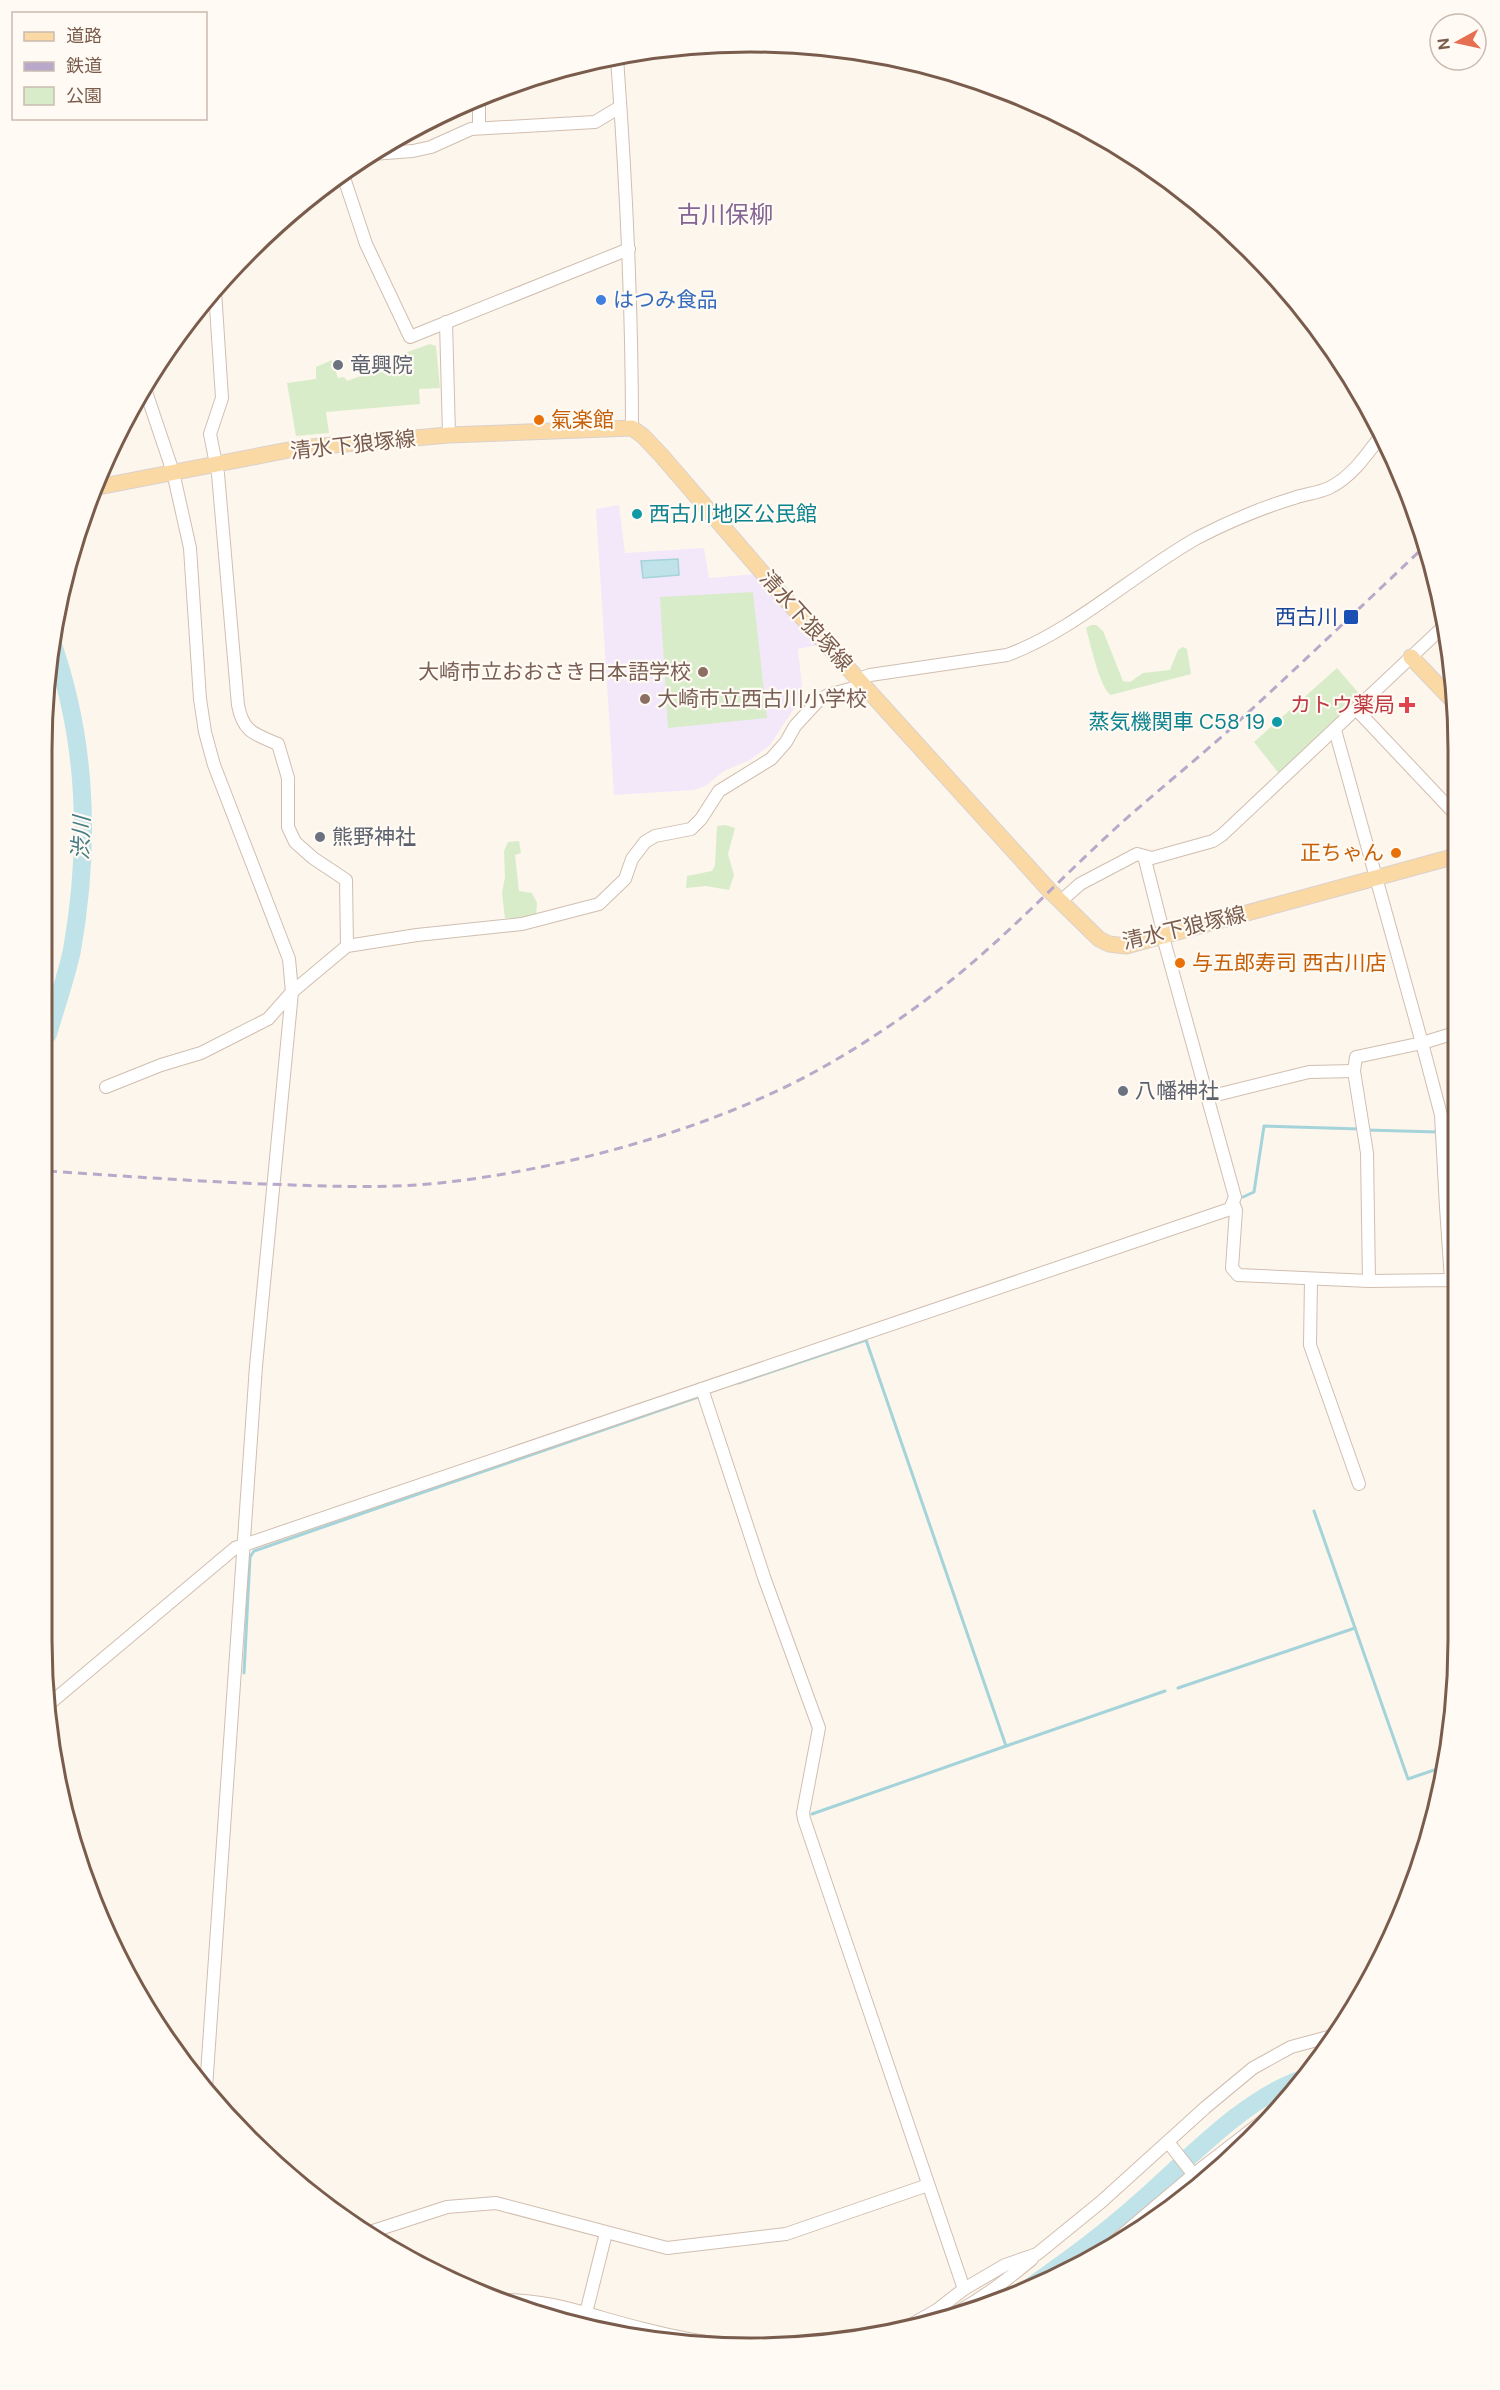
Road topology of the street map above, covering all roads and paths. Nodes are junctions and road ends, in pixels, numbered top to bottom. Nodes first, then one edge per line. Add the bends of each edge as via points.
1 (617, 65) edge
2 (620, 107) junction
3 (479, 108) edge
4 (479, 128) junction
5 (390, 153) edge
6 (345, 182) edge
7 (629, 249) junction
8 (216, 302) edge
9 (446, 322) junction
10 (148, 398) edge
11 (632, 428) junction
12 (450, 435) junction
13 (1376, 442) edge
14 (215, 466) junction
15 (173, 472) junction
16 (105, 486) edge
17 (1437, 632) edge
18 (1411, 657) junction
19 (859, 679) junction
20 (1445, 693) edge
21 (1356, 709) junction
22 (1335, 730) junction
23 (1448, 806) edge
24 (1144, 856) junction
25 (1448, 858) edge
26 (1376, 878) junction
27 (1061, 901) junction
28 (1163, 936) junction
29 (348, 946) junction
30 (292, 992) junction
31 (1448, 1035) edge
32 (1422, 1043) junction
33 (1354, 1071) junction
34 (106, 1087) dead end
35 (1208, 1097) junction
36 (1448, 1186) edge
37 (1233, 1203) junction
38 (1311, 1279) junction
39 (1369, 1281) junction
40 (1448, 1281) edge
41 (702, 1389) junction
42 (1359, 1484) dead end
43 (242, 1546) junction
44 (55, 1699) edge
45 (1322, 2039) edge
46 (207, 2077) edge
47 (1169, 2144) junction
48 (1195, 2177) edge
49 (928, 2185) junction
50 (378, 2230) edge
51 (606, 2233) junction
52 (1036, 2254) junction
53 (964, 2289) junction
54 (979, 2298) edge
55 (538, 2304) edge
56 (586, 2313) junction
57 (929, 2314) edge
58 (638, 2328) edge

1 - 2 street
2 - 4 street via 595,122
2 - 7 street
3 - 4 street
4 - 5 street via 431,147
6 - 9 street via 366,244 410,338
7 - 9 street
7 - 11 street
8 - 14 street via 222,398 210,434
9 - 12 street
10 - 15 street
11 - 12 main road, 清水下狼塚線
11 - 19 main road, 清水下狼塚線 via 643,435
12 - 14 main road, 清水下狼塚線 via 299,448
13 - 19 street via 1359,464 1329,488 1226,523 1018,651
14 - 15 main road, 清水下狼塚線
14 - 29 street via 241,722 255,735 278,744 288,778 288,827 295,842 346,880
15 - 16 main road, 清水下狼塚線
15 - 30 street via 190,548 205,732 214,765 289,959
17 - 18 street
18 - 20 main road
18 - 21 street
19 - 27 main road, 清水下狼塚線
19 - 29 street via 856,687 818,701 771,759 719,791 691,829 655,836 645,842 632,859 625,879 599,904 522,924
21 - 22 street
21 - 23 street
22 - 24 street via 1213,841 1152,858
22 - 26 street
24 - 27 street via 1137,854 1080,884
24 - 28 street
25 - 26 main road, 清水下狼塚線
26 - 28 main road, 清水下狼塚線
26 - 32 street
27 - 28 main road, 清水下狼塚線 via 1092,934 1109,944 1126,946
28 - 35 street
29 - 30 street
30 - 34 street via 268,1019 201,1053
30 - 43 street
31 - 32 street
32 - 33 street via 1356,1057
32 - 36 street via 1441,1115
33 - 35 street via 1310,1072
33 - 39 street via 1367,1153
35 - 37 street via 1236,1197
37 - 38 street via 1234,1274
37 - 41 street via 1230,1209
38 - 39 street
38 - 42 street via 1310,1345
39 - 40 street
41 - 43 street
41 - 49 street via 819,1728 804,1819
43 - 44 street
43 - 46 street
45 - 47 street via 1291,2047 1253,2068
47 - 48 street
47 - 52 street
49 - 51 street via 786,2234 667,2248
49 - 53 street
50 - 51 street via 447,2207 496,2203
51 - 56 street
52 - 53 street via 1005,2265
52 - 54 street
53 - 57 street
55 - 56 street
56 - 58 street

